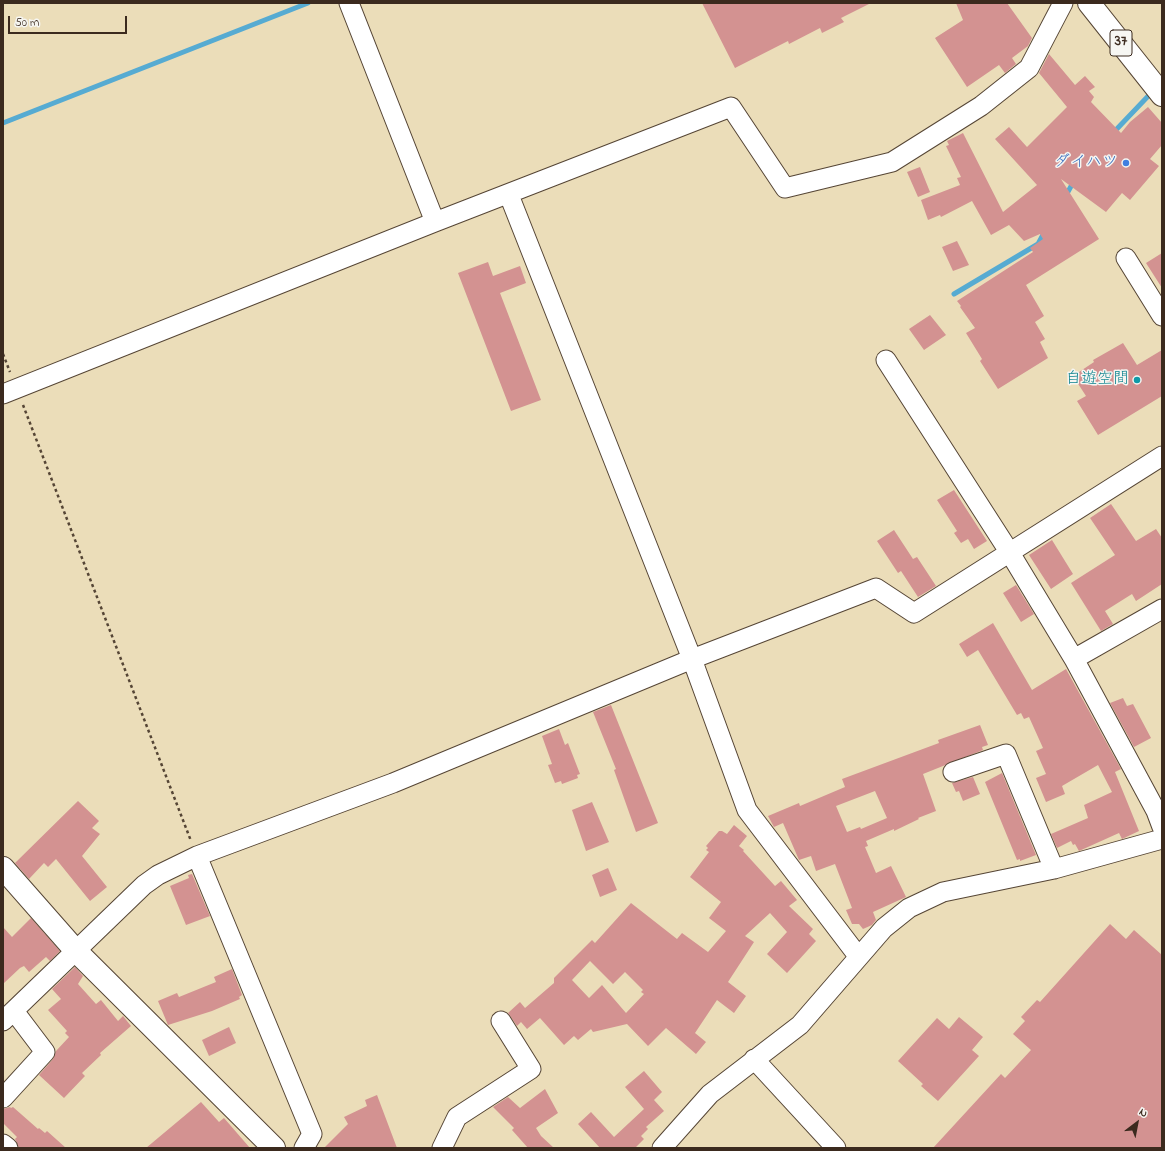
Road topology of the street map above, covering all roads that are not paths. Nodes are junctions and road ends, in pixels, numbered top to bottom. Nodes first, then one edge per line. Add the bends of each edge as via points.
1 (349, 3) edge
2 (1063, 3) edge
3 (1089, 3) edge
4 (1157, 89) edge
5 (509, 195) junction
6 (435, 222) junction
7 (1126, 258) dead end
8 (1162, 316) edge
9 (886, 360) dead end
10 (10, 391) edge
11 (1162, 456) edge
12 (1010, 553) junction
13 (1162, 609) edge
14 (692, 659) junction
15 (1074, 659) junction
16 (953, 772) dead end
17 (1162, 827) edge
18 (1162, 839) edge
19 (197, 856) junction
20 (3, 868) edge
21 (1054, 869) junction
22 (76, 951) junction
23 (858, 956) junction
24 (8, 1016) edge
25 (501, 1021) dead end
26 (754, 1059) junction
27 (3, 1098) edge
28 (3, 1144) edge
29 (8, 1148) edge
30 (274, 1148) edge
31 (304, 1148) edge
32 (442, 1148) edge
33 (662, 1148) edge
34 (836, 1148) edge

1 - 6 street
2 - 5 street via 1029,68 982,106 892,162 785,188 731,107
3 - 4 street, 37
5 - 6 street
5 - 14 street
6 - 10 street
7 - 8 street
9 - 12 street
11 - 12 street
12 - 14 street via 914,613 876,588
12 - 15 street
13 - 15 street
14 - 19 street via 393,783
14 - 23 street via 747,810
15 - 17 street via 1156,811
16 - 21 street via 1006,754
18 - 21 street
19 - 22 street via 158,875 144,885
19 - 31 street via 312,1134
20 - 22 street
21 - 23 street via 943,892 909,908 884,928
22 - 24 street
22 - 30 street
23 - 26 street via 800,1025
24 - 27 street via 45,1052
25 - 32 street via 531,1069 457,1117
26 - 33 street via 710,1094
26 - 34 street
28 - 29 street

